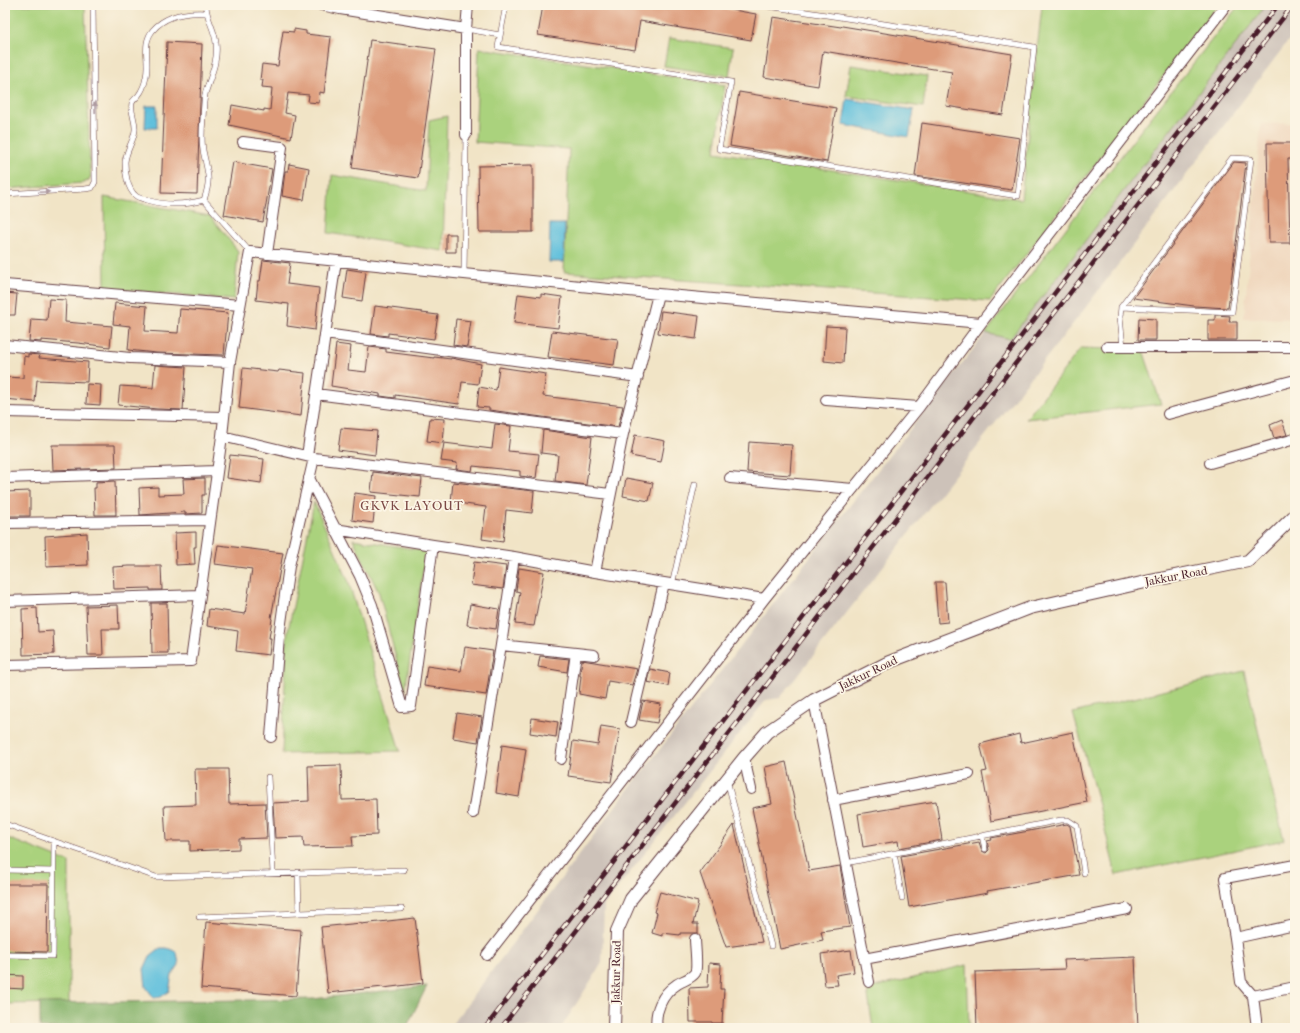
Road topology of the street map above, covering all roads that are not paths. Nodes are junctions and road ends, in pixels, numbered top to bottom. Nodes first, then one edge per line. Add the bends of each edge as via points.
1 (93, 5) edge
2 (206, 5) edge
3 (321, 5) edge
4 (468, 5) edge
5 (506, 5) edge
6 (761, 5) edge
7 (1226, 5) edge
8 (206, 13) junction
9 (466, 29) junction
10 (500, 34) junction
11 (466, 135) joint
12 (243, 142) dead end
13 (5, 194) edge
14 (204, 200) junction
15 (250, 252) junction
16 (267, 254) junction
17 (336, 261) junction
18 (464, 274) junction
19 (5, 285) edge
20 (658, 294) junction
21 (240, 305) junction
22 (1121, 307) junction
23 (981, 323) junction
24 (325, 334) junction
25 (5, 345) edge
26 (1107, 347) dead end
27 (1123, 347) junction
28 (1295, 347) edge
29 (230, 362) junction
30 (638, 377) junction
31 (1295, 380) edge
32 (316, 394) junction
33 (826, 400) dead end
34 (919, 406) junction
35 (5, 412) edge
36 (1168, 414) dead end
37 (223, 417) junction
38 (623, 434) junction
39 (222, 436) junction
40 (1295, 439) edge
41 (310, 457) junction
42 (1210, 463) dead end
43 (217, 471) junction
44 (5, 478) edge
45 (309, 478) junction
46 (730, 478) dead end
47 (694, 484) dead end
48 (853, 490) junction
49 (610, 494) junction
50 (1295, 514) edge
51 (210, 520) junction
52 (5, 524) edge
53 (335, 529) junction
54 (433, 545) junction
55 (514, 557) junction
56 (595, 572) junction
57 (668, 584) junction
58 (200, 595) junction
59 (764, 599) junction
60 (5, 601) edge
61 (501, 645) junction
62 (576, 653) junction
63 (594, 655) dead end
64 (5, 665) edge
65 (814, 700) junction
66 (631, 722) dead end
67 (271, 737) dead end
68 (744, 758) junction
69 (561, 759) dead end
70 (969, 774) dead end
71 (268, 777) dead end
72 (727, 779) junction
73 (751, 789) dead end
74 (834, 800) junction
75 (473, 813) dead end
76 (5, 824) edge
77 (982, 836) junction
78 (54, 841) junction
79 (985, 849) dead end
80 (894, 853) junction
81 (846, 863) junction
82 (1295, 865) edge
83 (5, 870) edge
84 (404, 870) dead end
85 (53, 871) junction
86 (298, 872) junction
87 (273, 873) junction
88 (1084, 873) dead end
89 (902, 898) dead end
90 (402, 909) dead end
91 (1127, 909) dead end
92 (299, 913) junction
93 (199, 917) dead end
94 (1295, 925) edge
95 (1235, 938) junction
96 (695, 939) dead end
97 (771, 946) dead end
98 (5, 955) edge
99 (487, 955) dead end
100 (864, 959) junction
101 (869, 982) dead end
102 (1295, 987) edge
103 (1253, 996) junction
104 (614, 1028) edge
105 (657, 1028) edge
106 (1257, 1028) edge

13 -> 1 lane via 85,189 92,188 95,182
2 - 8 lane
3 - 9 street
4 - 9 street
5 - 10 lane
6 - 10 lane via 1034,47 1018,196 719,149 731,82 498,47
7 - 23 street
8 - 14 lane via 214,33 216,54 204,104 203,154 209,176
8 - 14 lane via 178,16 159,24 149,35 146,46 146,76 142,90 132,103 136,129 126,162 127,180 136,196 155,203 171,205
9 - 10 lane
9 - 11 street
11 - 18 lane
12 - 16 street via 282,147
14 - 15 lane
15 - 16 street
15 - 21 street
16 - 17 street
17 - 18 street
17 - 24 street
18 - 20 street
19 - 21 street
20 - 23 street
20 - 30 street
21 - 29 street
22 - 22 lane via 1232,312 1251,159 1232,158
22 - 27 lane
23 - 34 street
24 - 30 street
24 - 32 street
25 - 29 street via 130,358
26 - 27 street
27 - 28 street
29 - 37 street
30 - 38 street
31 - 36 street
32 - 38 street
32 - 41 street
33 - 34 street
34 - 48 street
35 - 37 street
37 - 39 street
38 - 49 street
39 - 41 street
39 - 43 street
40 - 42 street
41 - 45 street
41 - 49 street
43 - 44 street
43 - 51 street
45 - 53 street
45 - 67 street via 288,573 279,637
46 - 48 street
47 - 57 lane
48 - 59 street
49 - 56 street
50 - 65 street, Jakkur Road via 1248,562 1030,608 889,662
51 - 52 street
51 - 58 street
53 - 54 street
53 - 54 street via 372,605 402,707 411,706
54 - 55 street
55 - 56 street
55 - 61 street
56 - 57 street
57 - 59 street
57 - 66 street
58 - 60 street
58 - 64 street via 190,661
59 - 99 street
61 - 62 street
61 - 75 street
62 - 63 street
62 - 69 street
65 - 68 street, Jakkur Road via 767,732
65 - 74 street
68 - 72 street, Jakkur Road
68 - 73 street
70 - 74 street
71 - 87 lane
72 - 97 lane
72 - 104 street, Jakkur Road via 631,899 617,931
74 - 81 street
76 - 78 lane
77 - 79 lane
77 - 80 lane
77 - 88 lane via 1068,820 1077,826
78 - 85 lane
78 - 87 lane via 156,876
80 - 81 lane
80 - 89 lane
81 - 100 street
82 - 95 street via 1225,878
83 - 85 lane
84 - 86 lane
85 - 98 lane via 53,956
86 - 87 lane
86 - 92 lane
90 - 92 lane
91 - 100 street
92 - 93 lane
94 - 95 street
95 - 103 street via 1241,982
96 - 105 street via 696,970 692,976 668,992 657,1011
100 - 101 street
102 - 103 street
103 - 106 street

